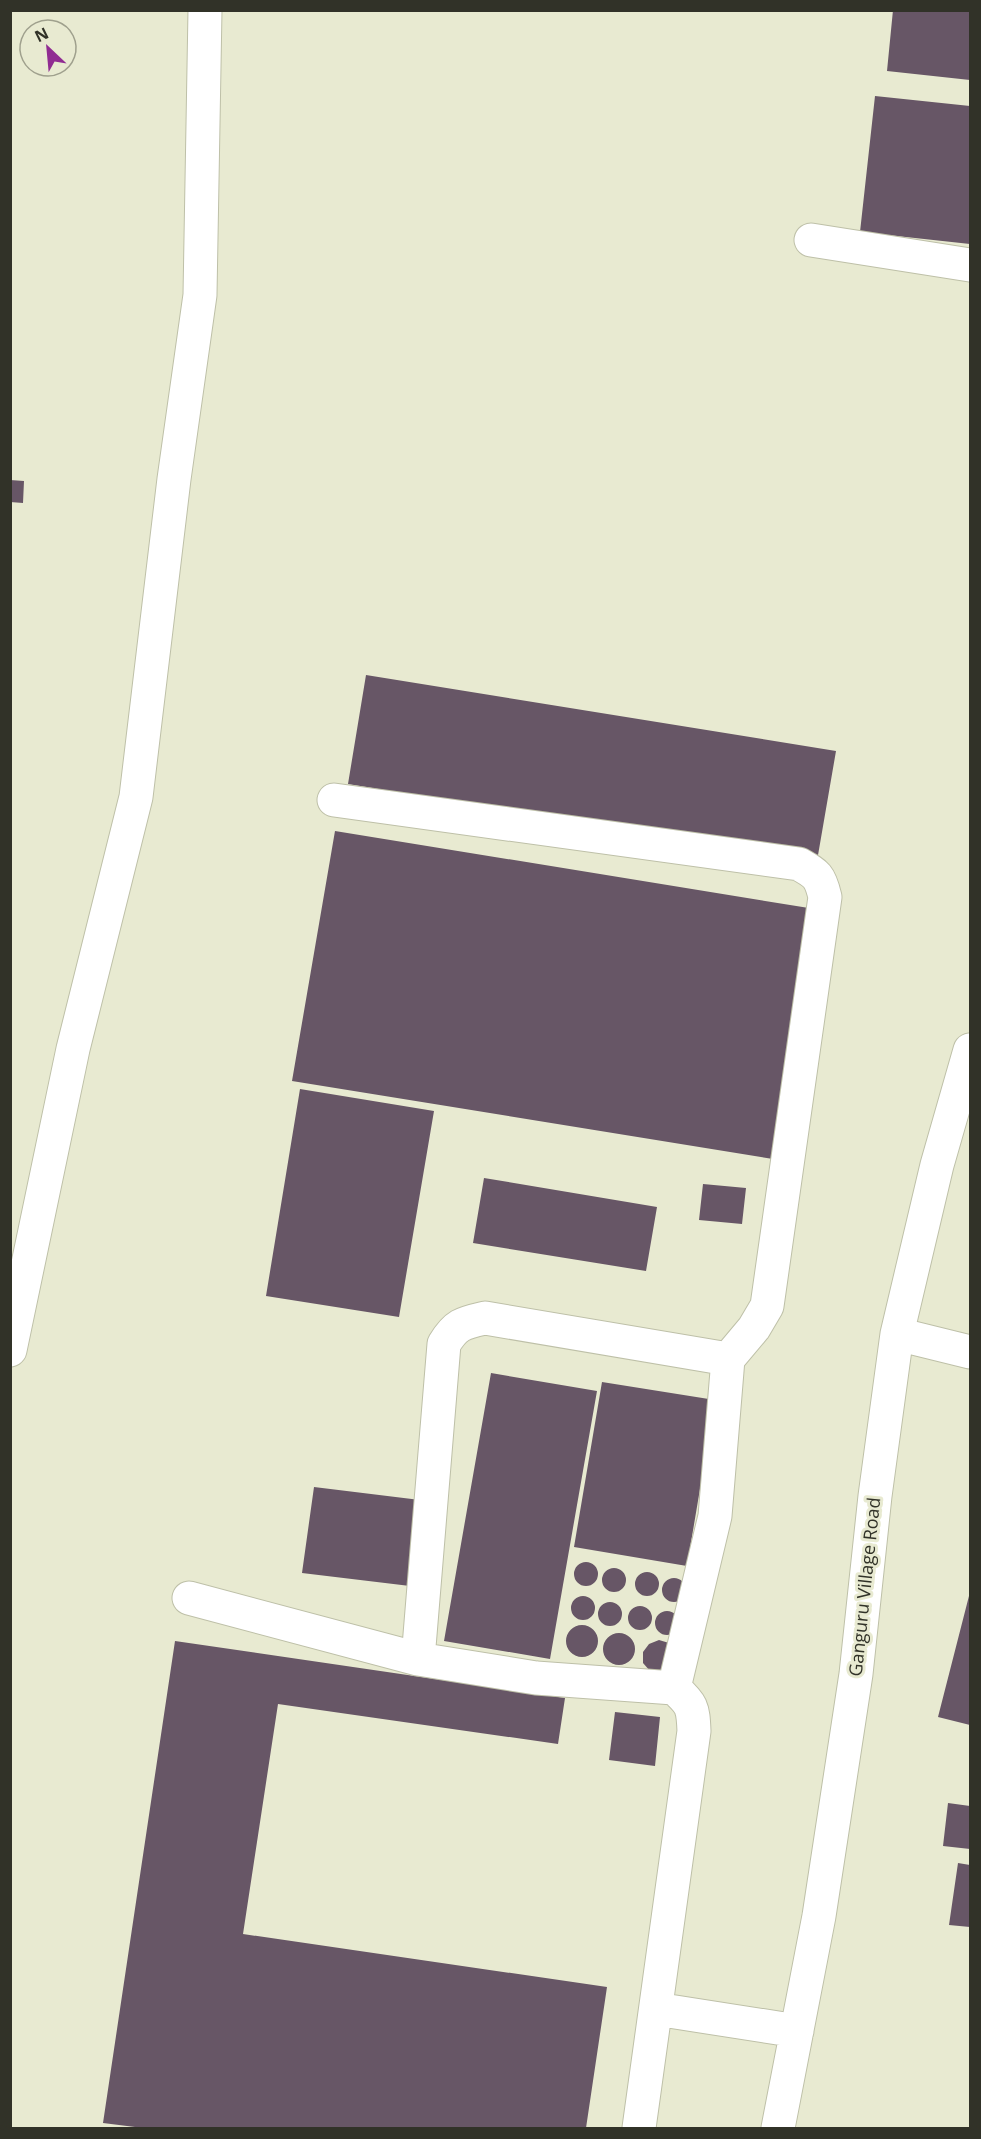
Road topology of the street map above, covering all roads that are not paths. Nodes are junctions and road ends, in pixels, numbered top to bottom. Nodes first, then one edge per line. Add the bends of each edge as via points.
1 (205, 10) edge
2 (811, 240) dead end
3 (970, 265) edge
4 (334, 800) dead end
5 (970, 1050) edge
6 (897, 1334) junction
7 (10, 1350) edge
8 (970, 1352) edge
9 (728, 1359) junction
10 (189, 1598) dead end
11 (418, 1659) junction
12 (674, 1688) junction
13 (656, 2009) junction
14 (797, 2031) junction
15 (639, 2128) edge
16 (778, 2128) edge

1 - 7 street via 200,295 136,797 73,1049
2 - 3 street
4 - 9 street via 799,864 820,879 825,897 767,1306
5 - 6 street, Ganguru Village Road via 937,1165
6 - 8 street
6 - 14 street, Ganguru Village Road via 856,1674
9 - 11 street via 485,1318 452,1330 444,1344
9 - 12 street via 716,1516
10 - 11 street
11 - 12 street via 536,1678
12 - 13 street via 689,1702 694,1731
13 - 14 street
13 - 15 street
14 - 16 street, Ganguru Village Road

